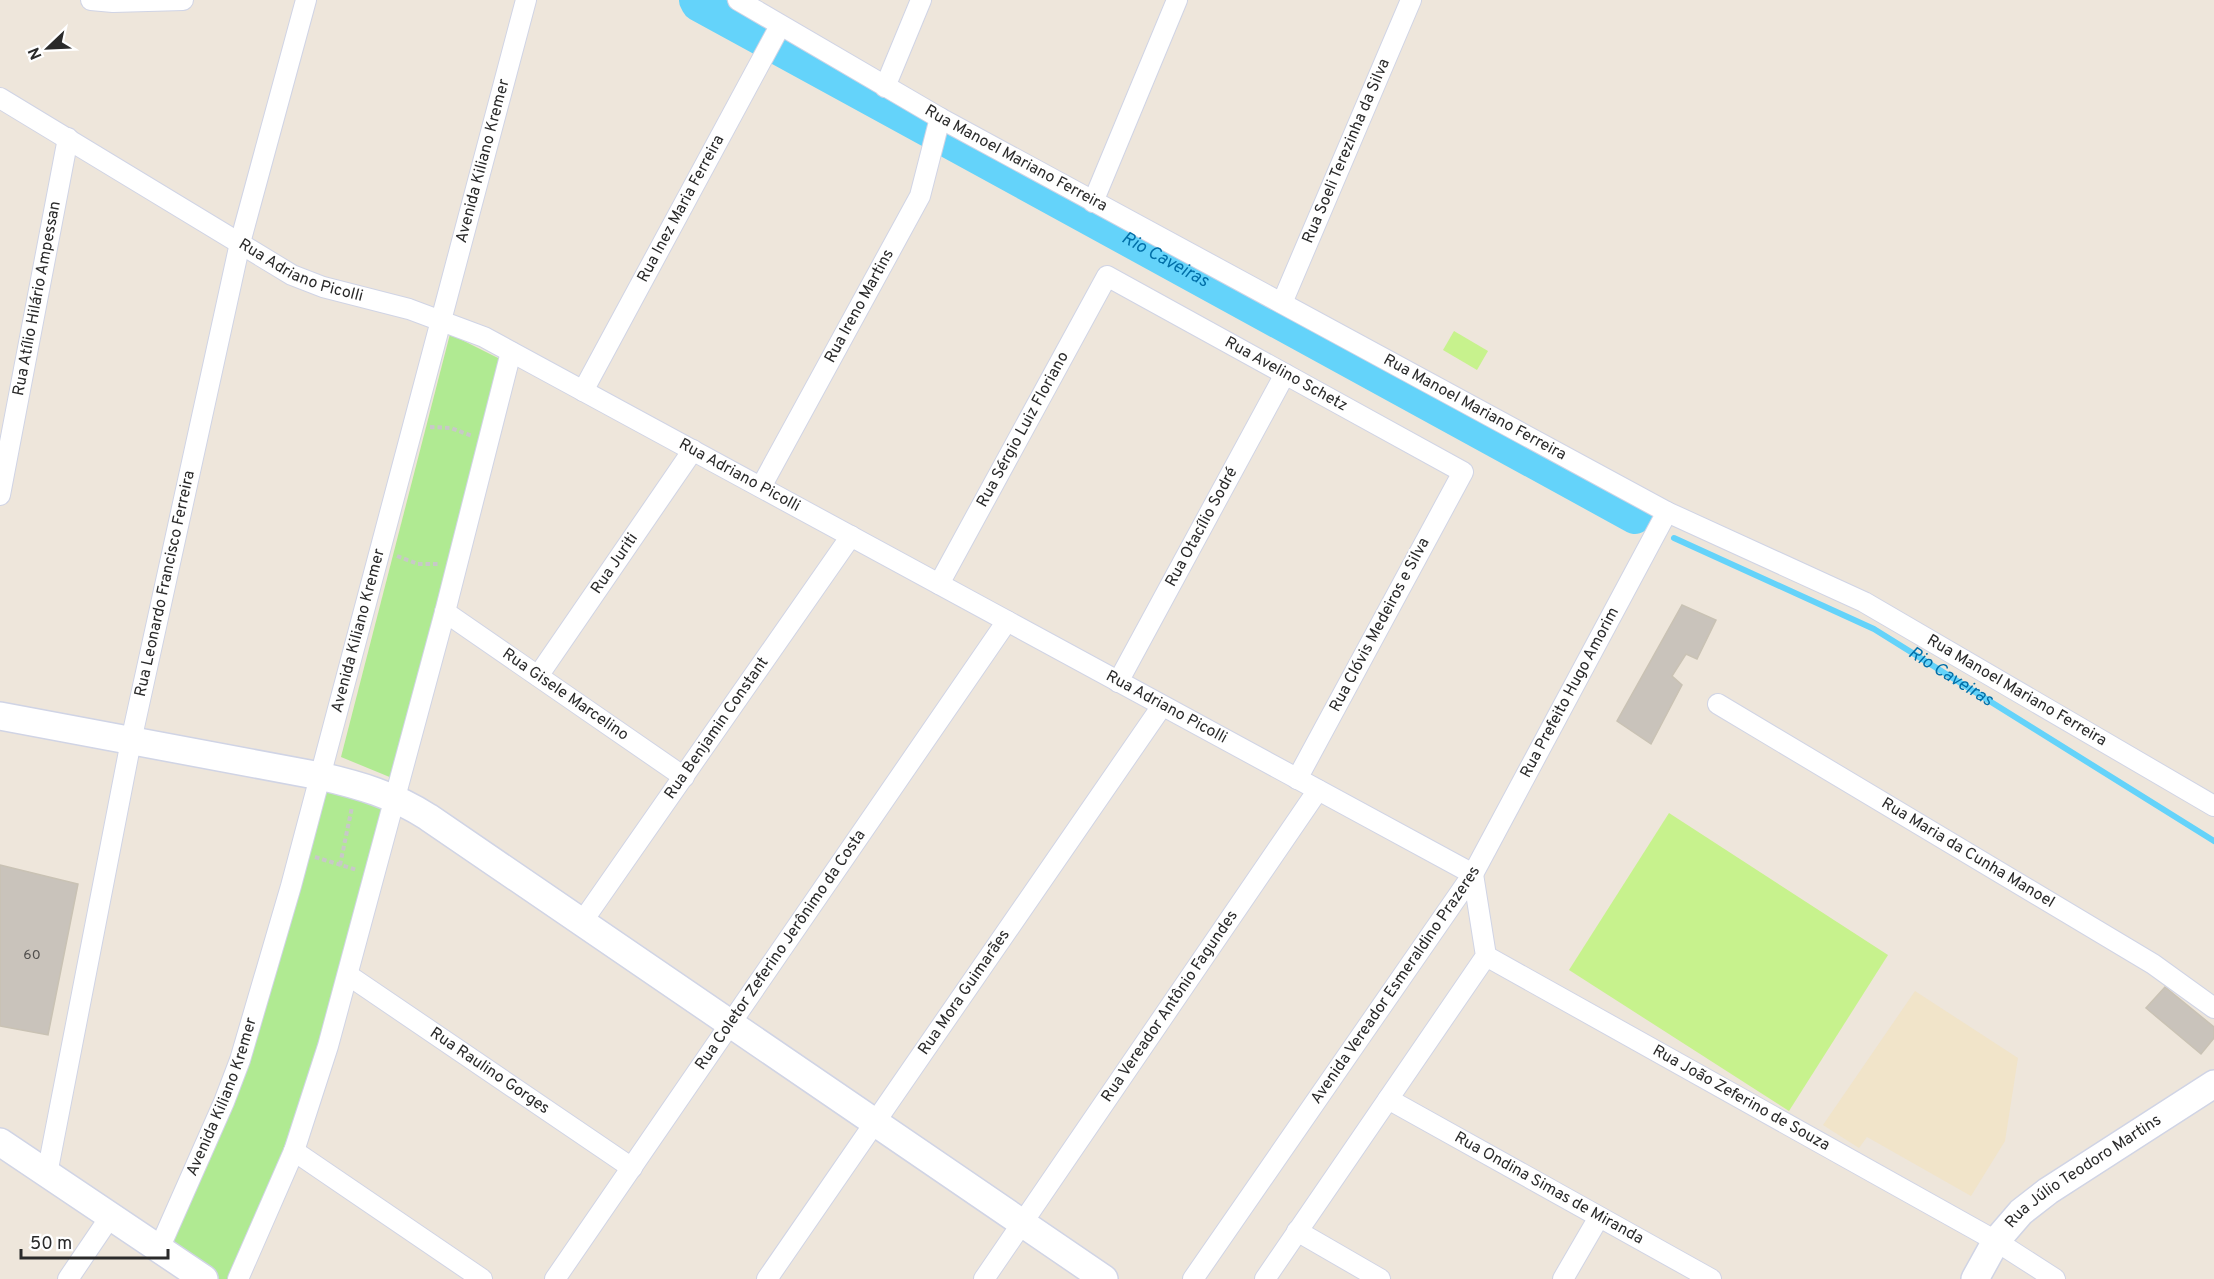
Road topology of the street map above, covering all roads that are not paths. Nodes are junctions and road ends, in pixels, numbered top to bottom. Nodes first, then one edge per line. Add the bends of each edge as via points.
1 (90, 0) edge
2 (183, 0) edge
3 (306, 0) edge
4 (526, 0) edge
5 (738, 0) edge
6 (921, 0) edge
7 (1177, 0) edge
8 (1411, 0) edge
9 (778, 29) junction
10 (885, 87) junction
11 (0, 98) edge
12 (939, 120) junction
13 (68, 138) junction
14 (1094, 202) junction
15 (240, 243) junction
16 (1107, 276) joint
17 (1282, 303) junction
18 (440, 320) junction
19 (512, 352) junction
20 (1286, 374) junction
21 (583, 391) junction
22 (693, 450) junction
23 (1463, 472) joint
24 (761, 487) junction
25 (0, 495) edge
26 (1667, 512) junction
27 (851, 536) junction
28 (939, 584) junction
29 (445, 612) junction
30 (1007, 621) junction
31 (538, 676) junction
32 (1118, 682) junction
33 (1718, 704) dead end
34 (1162, 705) junction
35 (0, 716) edge
36 (131, 741) junction
37 (320, 776) junction
38 (684, 777) junction
39 (1297, 778) junction
40 (1318, 790) junction
41 (396, 798) junction
42 (2214, 806) edge
43 (1473, 874) junction
44 (582, 922) junction
45 (1486, 956) junction
46 (348, 975) junction
47 (2214, 1008) edge
48 (731, 1024) junction
49 (2214, 1084) edge
50 (1388, 1099) junction
51 (875, 1122) junction
52 (0, 1142) edge
53 (294, 1151) junction
54 (632, 1168) junction
55 (47, 1174) junction
56 (110, 1217) junction
57 (1599, 1217) junction
58 (1022, 1223) junction
59 (1297, 1231) junction
60 (1996, 1241) junction
61 (159, 1250) junction
62 (68, 1279) edge
63 (204, 1279) edge
64 (238, 1279) edge
65 (482, 1279) edge
66 (555, 1279) edge
67 (767, 1279) edge
68 (984, 1279) edge
69 (1104, 1279) edge
70 (1193, 1279) edge
71 (1265, 1279) edge
72 (1380, 1279) edge
73 (1563, 1279) edge
74 (1711, 1279) edge
75 (1975, 1279) edge
76 (2055, 1279) edge

1 - 2 street
3 - 15 street, Rua Leonardo Francisco Ferreira
4 - 18 street, Avenida Kiliano Kremer
5 - 9 street, Rua Manoel Mariano Ferreira
6 - 10 street
7 - 14 street
8 - 17 street, Rua Soeli Terezinha da Silva
9 - 10 street, Rua Manoel Mariano Ferreira
9 - 21 street, Rua Inez Maria Ferreira
10 - 12 street, Rua Manoel Mariano Ferreira
11 - 13 street, Rua Adriano Picolli
12 - 14 street, Rua Manoel Mariano Ferreira
12 - 24 street, Rua Ireno Martins via 920,196
13 - 15 street, Rua Adriano Picolli
13 - 25 street, Rua Atílio Hilário Ampessan
14 - 17 street, Rua Manoel Mariano Ferreira
15 - 18 street, Rua Adriano Picolli via 308,282
15 - 36 street, Rua Leonardo Francisco Ferreira
16 - 20 street, Rua Avelino Schetz
16 - 28 street, Rua Sérgio Luiz Floriano
17 - 26 street, Rua Manoel Mariano Ferreira
18 - 19 street, Rua Adriano Picolli
18 - 37 street, Avenida Kiliano Kremer
19 - 21 street, Rua Adriano Picolli
19 - 29 street
20 - 23 street, Rua Avelino Schetz
20 - 32 street, Rua Otacílio Sodré
21 - 22 street, Rua Adriano Picolli
22 - 24 street, Rua Adriano Picolli
22 - 31 street, Rua Juriti
23 - 39 street, Rua Clóvis Medeiros e Silva
24 - 27 street, Rua Adriano Picolli
26 - 42 street, Rua Manoel Mariano Ferreira via 1864,602
26 - 43 street, Rua Prefeito Hugo Amorim
27 - 28 street, Rua Adriano Picolli
27 - 38 street, Rua Benjamin Constant
28 - 30 street, Rua Adriano Picolli
29 - 31 street, Rua Gisele Marcelino
29 - 41 street
30 - 32 street, Rua Adriano Picolli
30 - 48 street, Rua Coletor Zeferino Jerônimo da Costa
31 - 38 street, Rua Gisele Marcelino
32 - 34 street, Rua Adriano Picolli
33 - 47 street, Rua Maria da Cunha Manoel via 2154,964
34 - 39 street, Rua Adriano Picolli
34 - 51 street, Rua Mora Guimarães
35 - 36 street
36 - 37 street
36 - 55 street, Rua Leonardo Francisco Ferreira
37 - 41 street
37 - 61 street, Avenida Kiliano Kremer via 240,1059
38 - 44 street, Rua Benjamin Constant
39 - 40 street, Rua Adriano Picolli
40 - 43 street, Rua Adriano Picolli
40 - 58 street, Rua Vereador Antônio Fagundes
41 - 44 street
41 - 46 street
43 - 45 street, Avenida Vereador Esmeraldino Prazeres
43 - 70 street, Avenida Vereador Esmeraldino Prazeres
44 - 48 street
45 - 50 street
45 - 60 street, Rua João Zeferino de Souza
46 - 53 street
46 - 54 street, Rua Raulino Gorges
48 - 51 street
48 - 54 street, Rua Coletor Zeferino Jerônimo da Costa
49 - 60 street, Rua Júlio Teodoro Martins via 2048,1191 2021,1212
50 - 57 street, Rua Ondina Simas de Miranda
50 - 59 street
51 - 58 street
51 - 67 street, Rua Mora Guimarães
52 - 55 street
53 - 64 street
53 - 65 street
54 - 66 street, Rua Coletor Zeferino Jerônimo da Costa
55 - 56 street
56 - 61 street
56 - 62 street
57 - 73 street
57 - 74 street, Rua Ondina Simas de Miranda
58 - 68 street, Rua Vereador Antônio Fagundes
58 - 69 street
59 - 71 street
59 - 72 street
60 - 75 street, Rua Júlio Teodoro Martins
60 - 76 street, Rua João Zeferino de Souza
61 - 63 street

